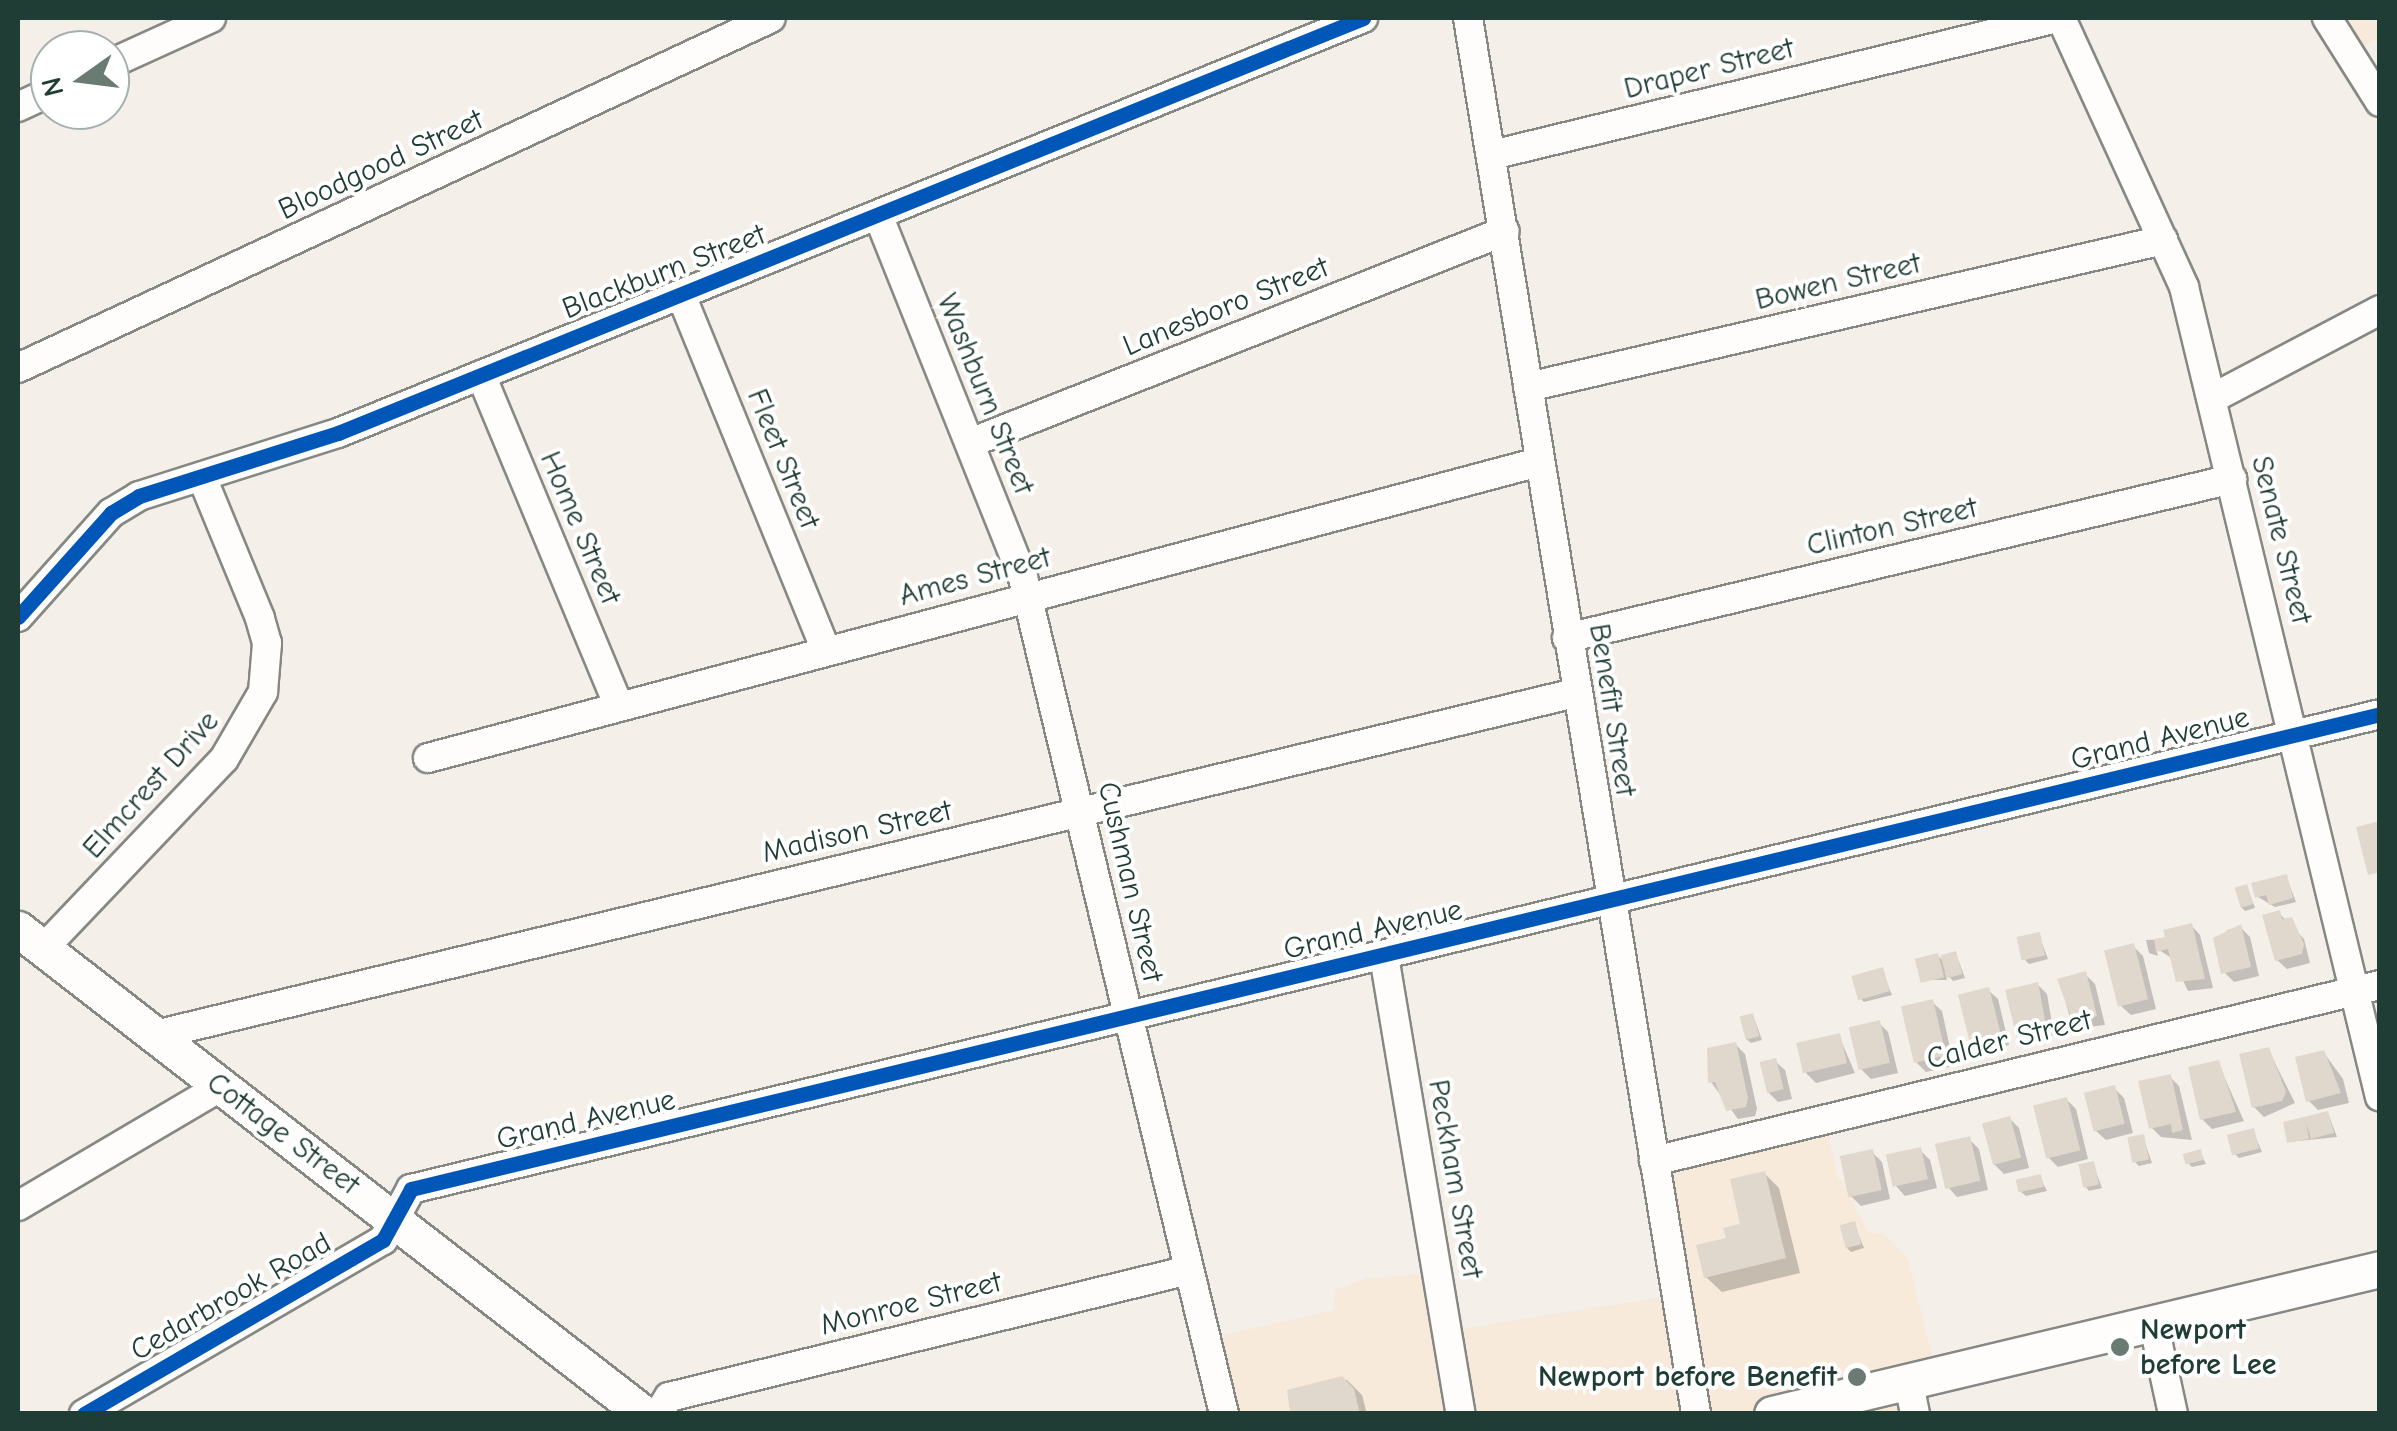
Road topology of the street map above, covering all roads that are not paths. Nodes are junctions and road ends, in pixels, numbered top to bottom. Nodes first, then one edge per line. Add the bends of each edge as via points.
1 (211, 18) edge
2 (771, 18) edge
3 (1364, 18) edge
4 (1468, 18) edge
5 (2059, 18) edge
6 (2328, 18) edge
7 (130, 55) edge
8 (2380, 102) edge
9 (1492, 155) junction
10 (878, 215) junction
11 (1504, 231) junction
12 (2163, 240) junction
13 (681, 294) junction
14 (2380, 310) edge
15 (18, 368) edge
16 (481, 375) junction
17 (1528, 387) junction
18 (2214, 398) junction
19 (970, 443) junction
20 (1539, 462) junction
21 (202, 477) junction
22 (2232, 479) junction
23 (1029, 598) junction
24 (18, 617) edge
25 (1567, 638) junction
26 (825, 648) junction
27 (1576, 693) junction
28 (618, 706) junction
29 (2380, 714) edge
30 (2296, 734) junction
31 (428, 758) dead end
32 (1080, 812) junction
33 (1612, 902) junction
34 (30, 939) edge
35 (1384, 956) junction
36 (2367, 987) edge
37 (1129, 1020) junction
38 (154, 1035) junction
39 (220, 1087) junction
40 (2380, 1097) edge
41 (1654, 1161) junction
42 (18, 1206) edge
43 (393, 1217) junction
44 (2380, 1269) edge
45 (1189, 1270) junction
46 (2154, 1326) junction
47 (1912, 1398) edge
48 (84, 1414) edge
49 (644, 1414) edge
50 (658, 1414) edge
51 (1224, 1414) edge
52 (1461, 1414) edge
53 (1696, 1414) edge
54 (1772, 1414) edge
55 (2173, 1414) edge

1 - 7 street
2 - 15 street, Bloodgood Street
3 - 10 street, Blackburn Street
4 - 9 street, Benefit Street
5 - 9 street, Draper Street
5 - 12 street, Senate Street
6 - 8 street
9 - 11 street, Benefit Street
10 - 13 street, Blackburn Street
10 - 19 street, Washburn Street
11 - 17 street, Benefit Street
11 - 19 street, Lanesboro Street
12 - 17 street, Bowen Street
12 - 18 street, Senate Street via 2184,287
13 - 16 street, Blackburn Street
13 - 26 street, Fleet Street
14 - 18 street
16 - 21 street, Blackburn Street via 338,434
16 - 28 street, Home Street
17 - 20 street, Benefit Street
18 - 22 street, Senate Street
19 - 23 street, Washburn Street
20 - 23 street, Ames Street
20 - 25 street, Benefit Street
21 - 24 street, Blackburn Street via 123,504
21 - 34 street, Elmcrest Drive via 260,618 267,644 263,692 224,759
22 - 25 street, Clinton Street
22 - 30 street, Senate Street
23 - 26 street, Ames Street
23 - 32 street, Cushman Street
25 - 27 street, Benefit Street
26 - 28 street, Ames Street
27 - 32 street, Madison Street
27 - 33 street, Benefit Street
28 - 31 street, Ames Street
29 - 30 street, Grand Avenue
30 - 33 street, Grand Avenue
30 - 36 street, Senate Street
32 - 37 street, Cushman Street
32 - 38 street, Madison Street
33 - 35 street, Grand Avenue
33 - 41 street, Benefit Street
34 - 38 main road, Cottage Street
35 - 37 street, Grand Avenue
35 - 52 street, Peckham Street
36 - 40 street, Senate Street
36 - 41 street, Calder Street
37 - 43 street, Grand Avenue via 411,1188
37 - 45 street, Cushman Street
38 - 39 main road, Cottage Street
39 - 42 street
39 - 43 main road, Cottage Street
41 - 53 street, Benefit Street
43 - 48 street, Cedarbrook Road via 383,1240
43 - 49 main road, Cottage Street
44 - 46 main road
45 - 50 street, Monroe Street via 669,1397
45 - 51 street, Cushman Street
46 - 47 main road
46 - 55 street
47 - 54 main road

